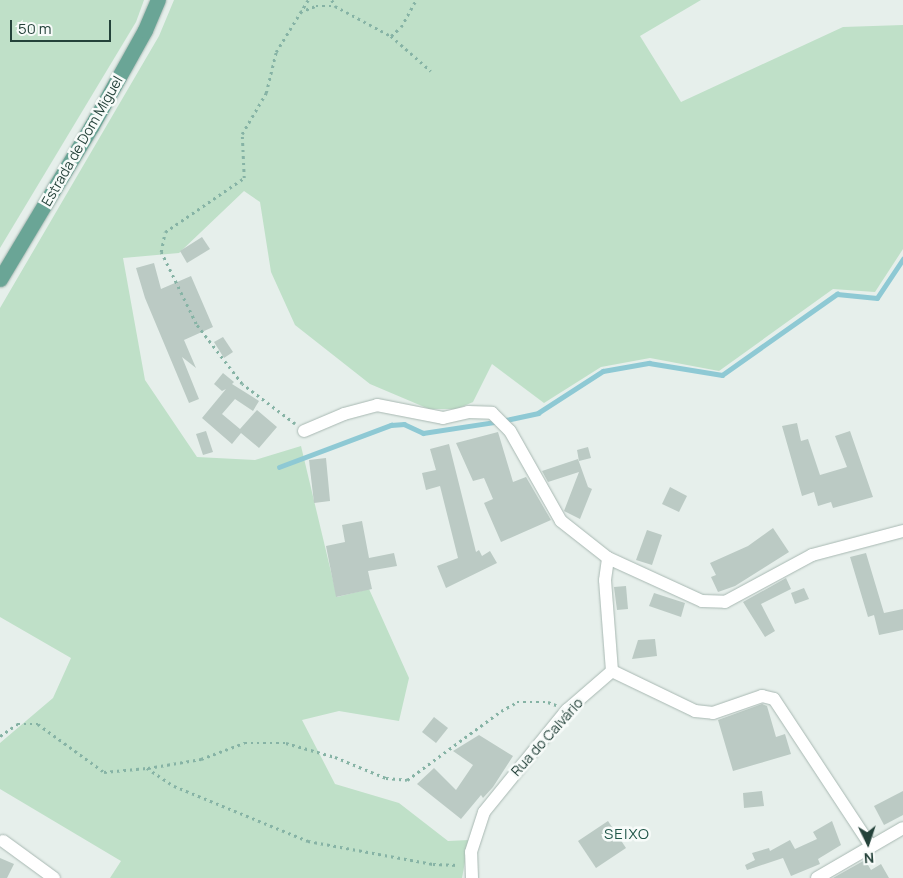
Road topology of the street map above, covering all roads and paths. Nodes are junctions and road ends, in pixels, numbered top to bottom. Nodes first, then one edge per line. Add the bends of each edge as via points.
1 (158, 0) edge
2 (308, 0) edge
3 (332, 0) edge
4 (416, 0) edge
5 (335, 6) junction
6 (300, 12) junction
7 (391, 36) junction
8 (431, 71) dead end
9 (0, 279) edge
10 (304, 431) joint
11 (903, 531) edge
12 (608, 558) junction
13 (612, 671) junction
14 (567, 710) junction
15 (0, 736) edge
16 (147, 768) junction
17 (903, 828) edge
18 (2, 841) dead end
19 (871, 846) junction
20 (472, 872) edge
21 (54, 878) edge
22 (816, 878) edge

1 - 9 main road, Estrada de Dom Miguel via 145,30 91,127
2 - 6 path
3 - 5 path
4 - 7 path via 401,28
5 - 6 path via 316,6
5 - 7 path
6 - 10 path via 276,52 266,94 242,134 244,178 165,232 161,252 196,324 242,384
7 - 8 path
10 - 12 street via 344,414 377,405 443,418 468,412 492,413 510,431 561,521
11 - 12 street via 812,555 725,602 702,601
12 - 13 street via 605,580
13 - 14 street, Rua do Calvário
13 - 19 street via 695,711 714,713 762,696 774,699
14 - 16 path via 548,702 517,702 407,780 396,781 335,757 286,743 244,743 201,759
14 - 20 street, Rua do Calvário via 484,812 471,852
15 - 16 path via 17,724 38,724 104,772
16 - 20 path via 174,786 308,841
17 - 19 street
18 - 21 street
19 - 22 street

